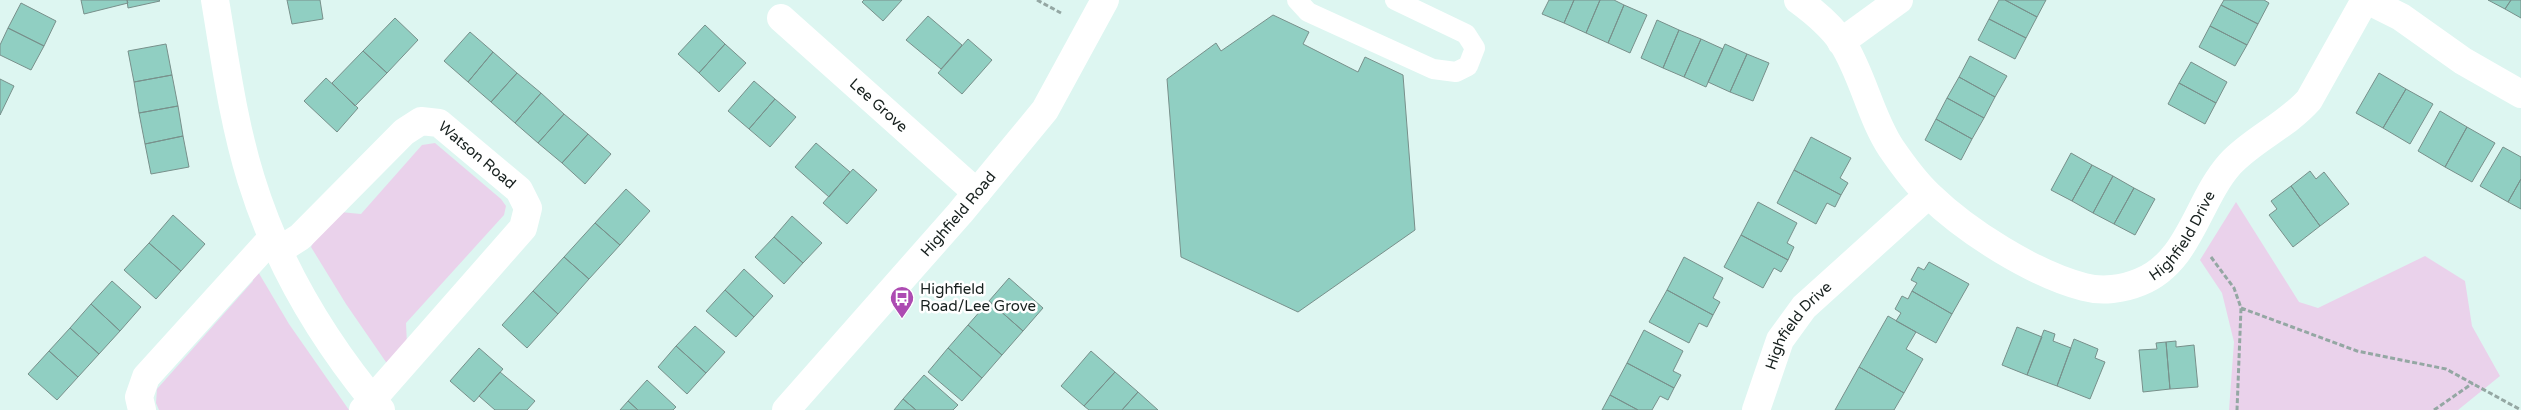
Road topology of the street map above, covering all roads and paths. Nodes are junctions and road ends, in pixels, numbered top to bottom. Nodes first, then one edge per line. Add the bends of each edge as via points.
1 (215, 0) edge
2 (1105, 0) edge
3 (1298, 0) edge
4 (1395, 0) edge
5 (1798, 0) edge
6 (1899, 0) edge
7 (2366, 0) edge
8 (781, 18) dead end
9 (1842, 42) junction
10 (2521, 94) edge
11 (977, 194) junction
12 (1928, 195) junction
13 (2191, 229) junction
14 (275, 245) junction
15 (2241, 308) junction
16 (2474, 382) junction
17 (372, 407) edge
18 (142, 410) edge
19 (786, 410) edge
20 (1756, 410) edge
21 (2237, 410) edge
22 (2434, 410) edge
23 (2521, 410) edge

1 - 14 street, Watson Road via 233,107 251,179
2 - 11 street, Highfield Road via 1046,110
3 - 4 lane via 1308,12 1433,69 1456,72 1468,66 1475,48 1466,34
5 - 9 street, Highfield Drive
6 - 9 street
7 - 10 street, Highfield Drive via 2401,17 2463,61
7 - 13 street, Highfield Drive via 2309,100 2296,114 2256,141 2230,164
8 - 11 street, Lee Grove
9 - 12 street, Highfield Drive via 1891,148
11 - 19 street, Highfield Road
12 - 13 street, Highfield Drive via 1975,233 2057,278 2086,288 2113,290 2141,282 2161,269 2180,250
12 - 20 street, Highfield Drive via 1804,307 1780,340
13 - 15 path via 2234,288
14 - 17 street, Watson Road via 316,322
14 - 17 street, Watson Road via 300,237 404,132 421,121 438,123 520,190 528,208 523,228
14 - 18 street, Watson Road via 146,377 139,397
15 - 16 path via 2357,350 2446,369
15 - 21 path
16 - 22 path
16 - 23 path

